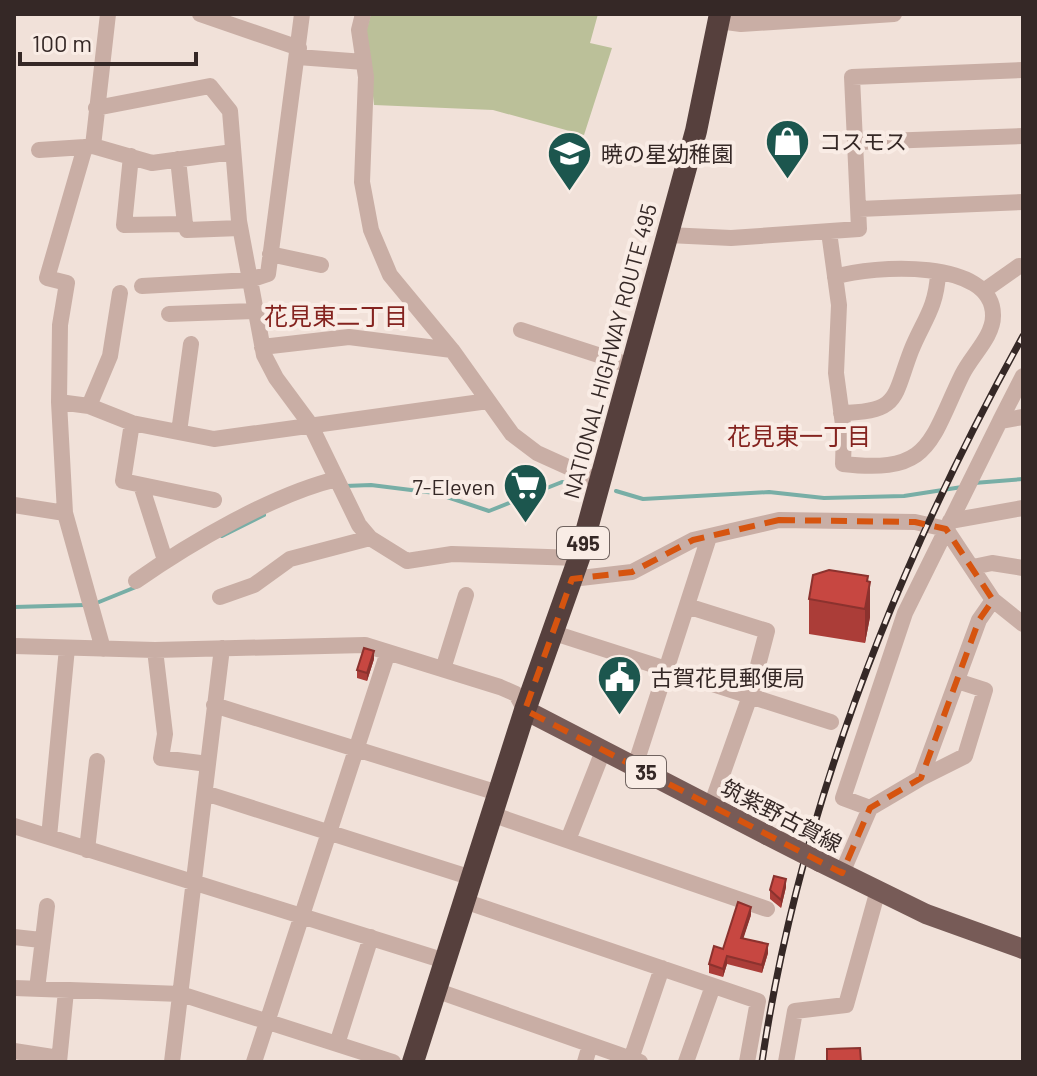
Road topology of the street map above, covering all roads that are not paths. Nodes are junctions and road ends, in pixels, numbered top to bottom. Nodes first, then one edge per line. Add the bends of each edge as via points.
1 (108, 14) edge
2 (200, 14) edge
3 (302, 14) edge
4 (363, 14) edge
5 (882, 14) edge
6 (894, 14) edge
7 (825, 16) edge
8 (720, 18) edge
9 (298, 52) junction
10 (364, 62) junction
11 (1023, 70) edge
12 (96, 108) junction
13 (1023, 136) edge
14 (857, 142) junction
15 (89, 146) junction
16 (39, 150) dead end
17 (233, 152) junction
18 (131, 156) junction
19 (178, 159) junction
20 (1023, 202) edge
21 (859, 209) junction
22 (185, 224) junction
23 (240, 228) junction
24 (829, 232) junction
25 (668, 235) junction
26 (270, 254) junction
27 (321, 265) dead end
28 (1019, 266) dead end
29 (938, 274) junction
30 (835, 277) junction
31 (250, 280) junction
32 (142, 286) dead end
33 (985, 290) junction
34 (120, 293) dead end
35 (254, 311) junction
36 (169, 314) dead end
37 (521, 330) dead end
38 (191, 344) dead end
39 (262, 347) junction
40 (452, 350) junction
41 (632, 366) junction
42 (1023, 376) edge
43 (488, 401) junction
44 (59, 402) junction
45 (89, 406) junction
46 (841, 413) junction
47 (1023, 417) edge
48 (1000, 421) junction
49 (132, 423) junction
50 (310, 424) junction
51 (179, 432) junction
52 (337, 479) junction
53 (601, 482) junction
54 (141, 485) junction
55 (214, 500) dead end
56 (14, 505) edge
57 (1023, 508) edge
58 (65, 513) junction
59 (948, 525) junction
60 (709, 537) junction
61 (370, 538) junction
62 (165, 560) junction
63 (973, 567) junction
64 (1023, 568) edge
65 (576, 569) junction
66 (136, 581) dead end
67 (466, 595) dead end
68 (220, 597) dead end
69 (993, 600) junction
70 (687, 606) junction
71 (1023, 624) edge
72 (554, 633) junction
73 (14, 646) edge
74 (67, 648) junction
75 (222, 648) junction
76 (103, 649) junction
77 (155, 650) junction
78 (388, 652) junction
79 (443, 669) junction
80 (666, 671) junction
81 (957, 681) junction
82 (750, 696) junction
83 (214, 705) junction
84 (525, 710) junction
85 (831, 722) dead end
86 (358, 751) junction
87 (603, 751) junction
88 (97, 761) dead end
89 (208, 764) junction
90 (635, 766) junction
91 (921, 778) junction
92 (205, 793) junction
93 (494, 804) junction
94 (711, 806) junction
95 (870, 808) junction
96 (14, 826) edge
97 (331, 833) junction
98 (49, 837) junction
99 (568, 840) junction
100 (87, 850) junction
101 (842, 873) junction
102 (472, 878) junction
103 (194, 881) junction
104 (878, 890) junction
105 (464, 901) junction
106 (47, 906) dead end
107 (767, 909) dead end
108 (304, 915) junction
109 (14, 937) edge
110 (371, 937) junction
111 (41, 940) junction
112 (1023, 949) edge
113 (445, 961) junction
114 (662, 968) junction
115 (713, 986) junction
116 (14, 988) edge
117 (37, 989) junction
118 (435, 990) junction
119 (66, 991) junction
120 (181, 994) junction
121 (268, 1021) junction
122 (337, 1044) junction
123 (590, 1045) junction
124 (14, 1051) edge
125 (59, 1060) edge
126 (636, 1060) edge
127 (172, 1062) edge
128 (254, 1062) edge
129 (393, 1062) edge
130 (413, 1062) edge
131 (585, 1062) edge
132 (686, 1062) edge
133 (747, 1062) edge
134 (786, 1062) edge

1 - 12 street
2 - 9 street
3 - 9 street
4 - 10 street via 359,30
5 - 6 street
5 - 7 street
7 - 8 street via 741,24
8 - 25 highway, NATIONAL HIGHWAY ROUTE 495 / 495
9 - 10 street
9 - 26 street
10 - 40 street via 362,182 371,230 390,275
11 - 14 street via 852,77
12 - 15 street
12 - 17 street via 210,86 230,111
13 - 14 street
14 - 21 street
15 - 16 street
15 - 18 street
15 - 44 street via 47,278 67,283 60,325
17 - 19 street
17 - 23 street
18 - 19 street via 152,163
18 - 22 street via 124,225
19 - 22 street
20 - 21 street
21 - 24 street via 859,229
22 - 23 street via 187,230
23 - 31 street
24 - 25 street via 731,238
24 - 30 street
25 - 41 highway, NATIONAL HIGHWAY ROUTE 495 / 495
26 - 27 street
26 - 31 street via 268,274
28 - 33 street
29 - 30 street via 893,268
29 - 33 street via 967,278
29 - 46 street via 934,307 895,396 872,412
30 - 46 street
31 - 32 street
31 - 35 street
33 - 46 street via 993,308 991,329 963,372 937,434 919,453 879,468 843,464
34 - 45 street via 110,356
35 - 36 street
35 - 39 street
37 - 41 street
38 - 51 street
39 - 40 street via 349,337
39 - 50 street via 276,378
40 - 43 street
41 - 53 highway, NATIONAL HIGHWAY ROUTE 495 / 495
42 - 48 street
43 - 50 street
43 - 53 street via 523,444
44 - 45 street
44 - 58 street
45 - 49 street
47 - 48 street
48 - 59 street
49 - 51 street
49 - 54 street via 123,481
50 - 51 street via 237,438
50 - 52 street
52 - 61 street
52 - 62 street via 306,487
53 - 65 highway, NATIONAL HIGHWAY ROUTE 495 / 495
54 - 55 street
54 - 62 street
56 - 58 street
57 - 59 street
58 - 76 street
59 - 60 street via 806,518
59 - 63 street
59 - 95 street via 905,613 843,798
60 - 65 street via 632,572
60 - 70 street
61 - 65 street via 407,561 452,554
61 - 68 street via 290,559 254,585
62 - 66 street
63 - 64 street via 992,563
63 - 69 street
65 - 72 highway, NATIONAL HIGHWAY ROUTE 495 / 495
67 - 79 street
69 - 71 street
69 - 81 street via 979,620
70 - 80 street
70 - 82 street via 767,631
72 - 80 street
72 - 84 highway, NATIONAL HIGHWAY ROUTE 495 / 495
73 - 74 street
74 - 76 street
74 - 98 street
75 - 77 street
75 - 78 street via 365,645
75 - 83 street
76 - 77 street
77 - 89 street via 165,734 161,758
78 - 79 street
78 - 86 street
79 - 84 street via 516,694
80 - 82 street
80 - 90 street
81 - 91 street
81 - 91 street via 985,690 965,756
82 - 85 street
82 - 94 street
83 - 86 street
83 - 89 street
84 - 87 main road, 筑紫野古賀線 / 35
84 - 93 highway, NATIONAL HIGHWAY ROUTE 495 / 495
86 - 93 street
86 - 97 street
87 - 90 main road, 筑紫野古賀線 / 35
87 - 99 street
88 - 100 street
89 - 92 street
90 - 94 main road, 筑紫野古賀線 / 35
91 - 95 street
92 - 97 street
92 - 103 street
93 - 99 street
93 - 102 highway, NATIONAL HIGHWAY ROUTE 495 / 495
94 - 101 main road, 筑紫野古賀線 / 35, bridge
95 - 101 street
96 - 98 street
97 - 102 street
97 - 108 street
98 - 100 street
99 - 107 street
100 - 103 street
101 - 104 main road, 筑紫野古賀線 / 35
102 - 105 highway, NATIONAL HIGHWAY ROUTE 495 / 495
103 - 108 street
103 - 120 street
104 - 112 main road, 筑紫野古賀線 / 35 via 950,924
104 - 134 street via 846,1005 795,1011
105 - 113 highway, NATIONAL HIGHWAY ROUTE 495 / 495
105 - 114 street
106 - 111 street
108 - 110 street
108 - 121 street
109 - 111 street
110 - 113 street
110 - 122 street
111 - 117 street
113 - 118 highway, NATIONAL HIGHWAY ROUTE 495 / 495
114 - 115 street
114 - 126 street
115 - 132 street
115 - 133 street via 758,1001
116 - 117 street
117 - 119 street
118 - 123 street
118 - 130 highway, NATIONAL HIGHWAY ROUTE 495 / 495
119 - 120 street
119 - 125 street
120 - 121 street
120 - 127 street
121 - 122 street
121 - 128 street
122 - 129 street
123 - 126 street
123 - 131 street
124 - 125 street

